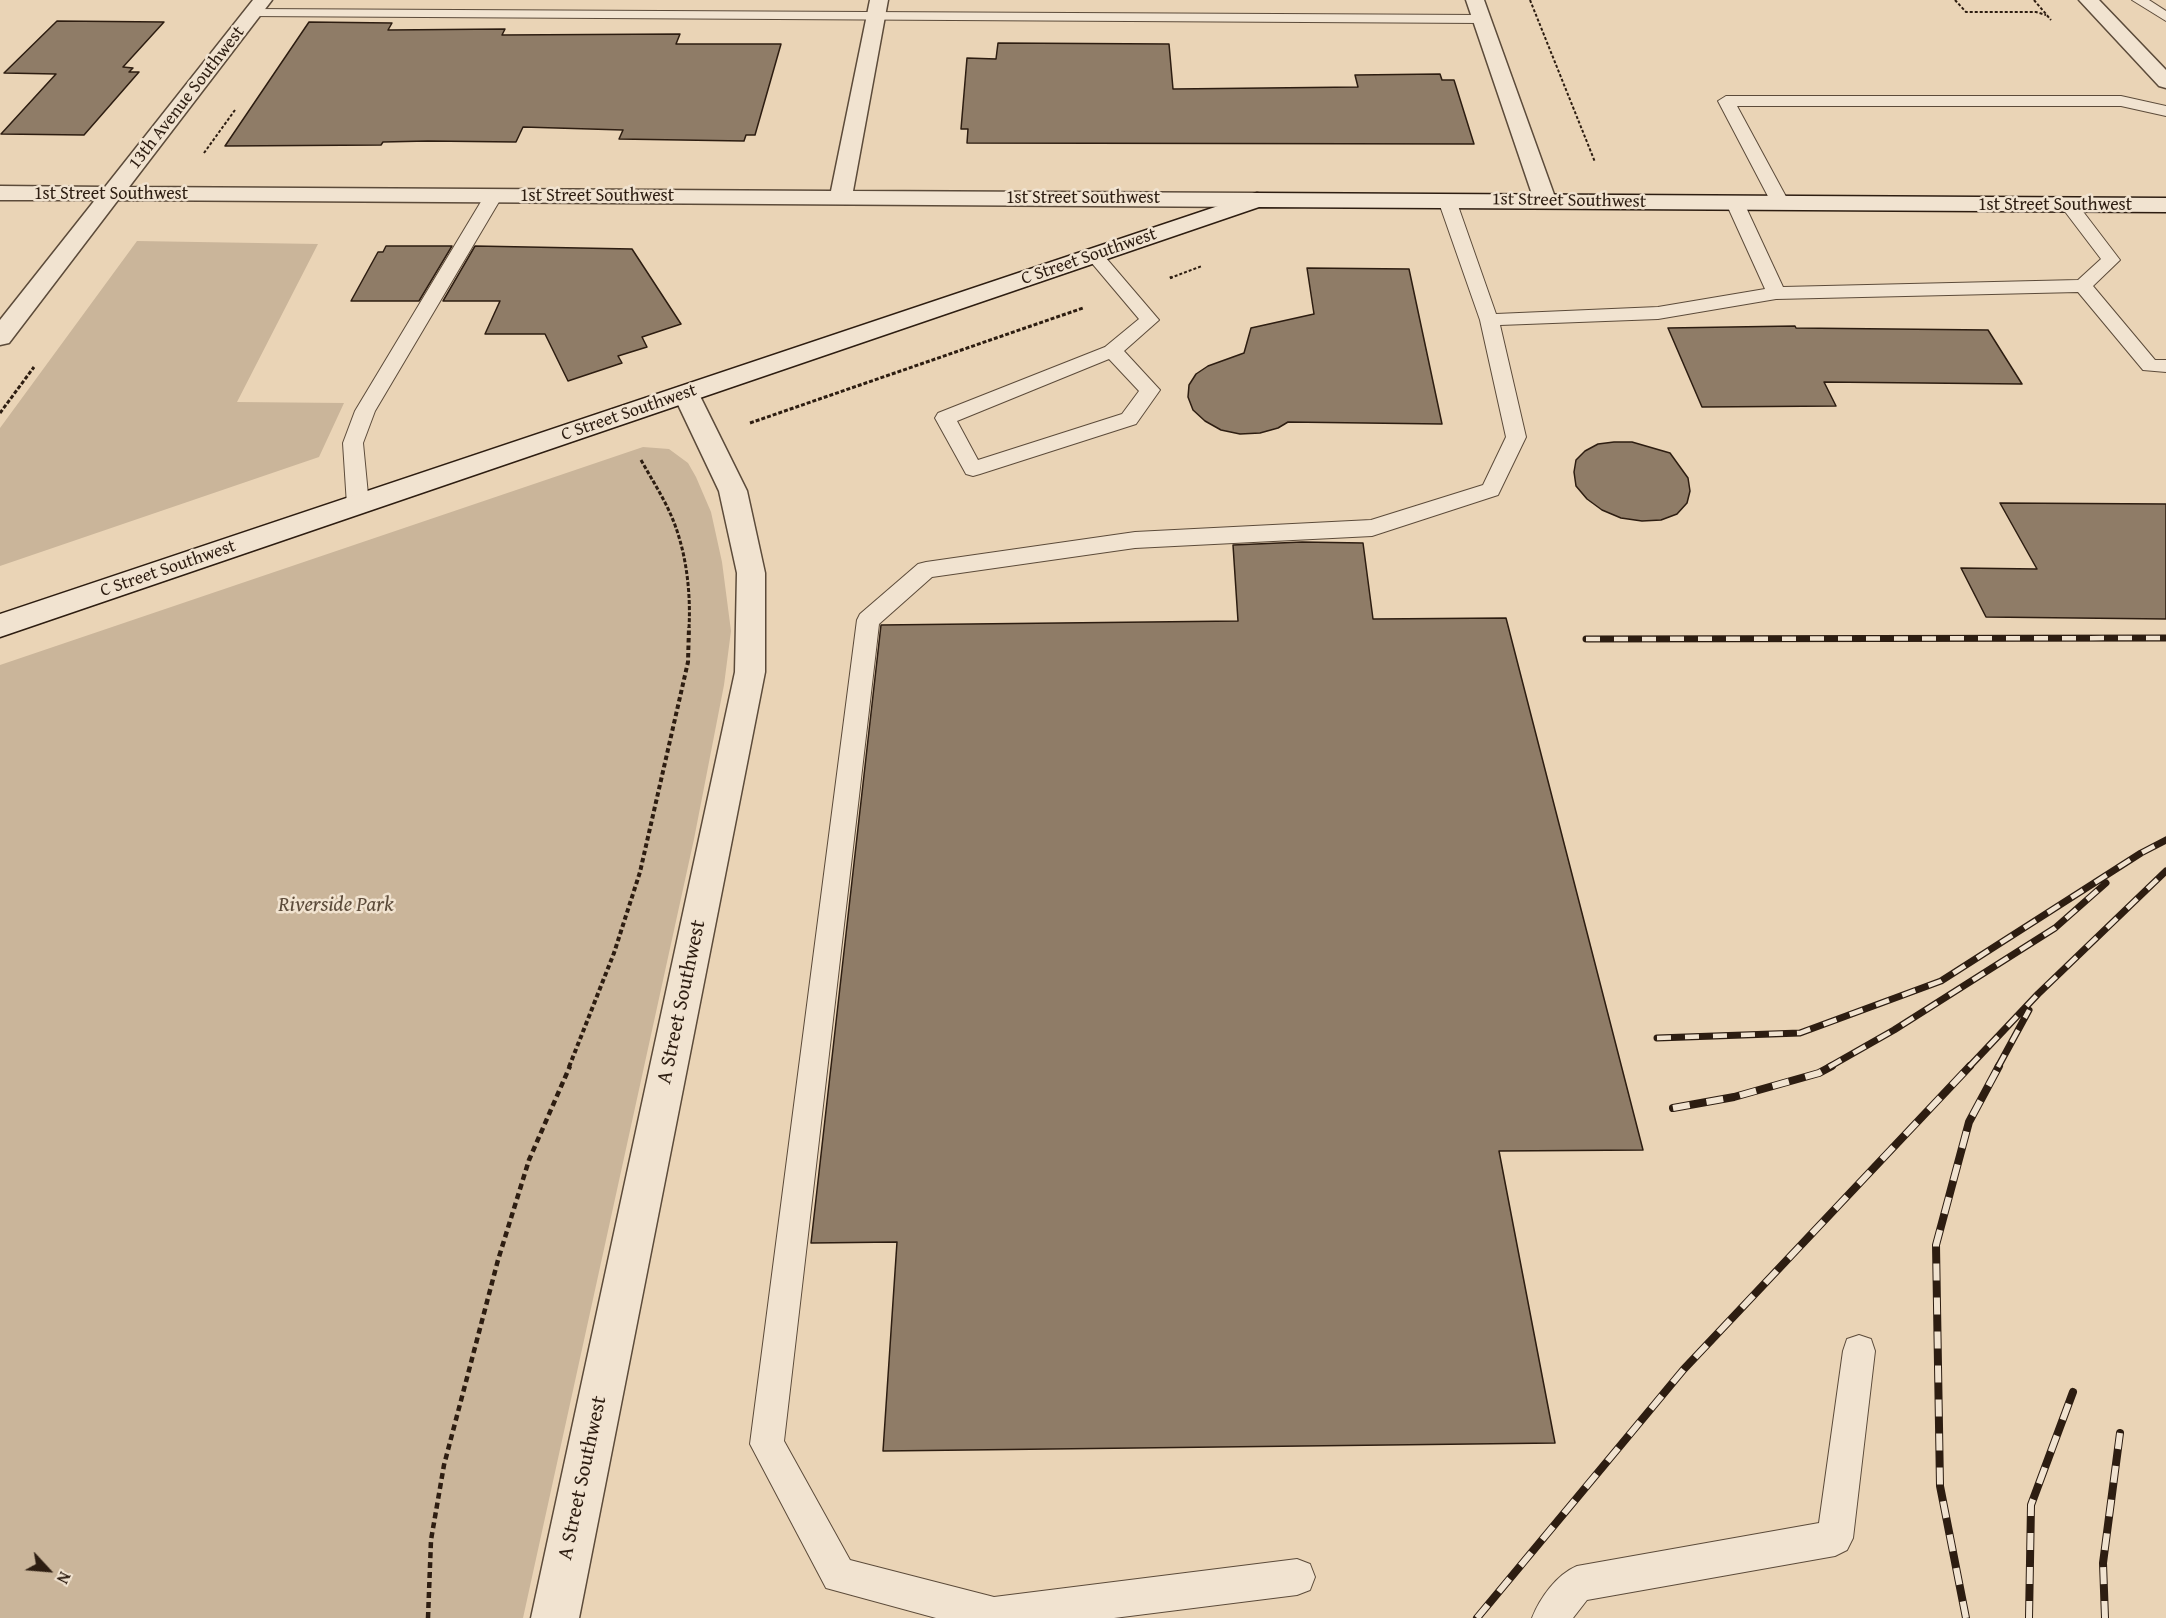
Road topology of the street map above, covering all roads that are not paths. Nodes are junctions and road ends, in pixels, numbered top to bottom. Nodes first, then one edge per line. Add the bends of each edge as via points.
1 (2088, 0) edge
2 (2139, 0) edge
3 (258, 6) edge
4 (878, 8) edge
5 (1478, 9) edge
6 (2166, 17) edge
7 (2166, 82) edge
8 (2166, 111) edge
9 (0, 193) edge
10 (113, 194) junction
11 (494, 195) junction
12 (841, 196) junction
13 (1257, 200) junction
14 (1447, 200) junction
15 (1545, 200) junction
16 (1735, 203) junction
17 (1780, 204) junction
18 (2069, 205) junction
19 (2166, 206) edge
20 (1094, 255) junction
21 (2083, 286) junction
22 (1776, 293) junction
23 (1489, 320) junction
24 (0, 337) edge
25 (1112, 351) junction
26 (2166, 366) edge
27 (686, 393) junction
28 (358, 505) junction
29 (0, 627) edge
30 (1859, 1351) dead end
31 (1297, 1577) dead end
32 (555, 1618) edge
33 (1550, 1618) edge

1 - 7 street
2 - 6 lane
3 - 4 lane
3 - 10 street, 13th Avenue Southwest
4 - 5 lane
4 - 12 street
5 - 15 street
8 - 17 lane via 2121,101 1726,101
9 - 10 street, 1st Street Southwest
10 - 11 street, 1st Street Southwest
10 - 24 street, 13th Avenue Southwest
11 - 12 street, 1st Street Southwest
11 - 28 lane via 365,411 353,443
12 - 13 street, 1st Street Southwest
13 - 14 street, 1st Street Southwest
13 - 20 street, C Street Southwest
14 - 15 street, 1st Street Southwest
14 - 23 lane
15 - 16 street, 1st Street Southwest
16 - 17 street, 1st Street Southwest
16 - 22 lane
17 - 18 street, 1st Street Southwest
18 - 19 street, 1st Street Southwest
18 - 21 lane via 2111,260
20 - 25 lane via 1150,321
20 - 27 street, C Street Southwest
21 - 22 lane
21 - 26 lane via 2150,366
22 - 23 lane via 1658,313
23 - 31 lane via 1516,437 1491,490 1372,528 1135,540 926,570 868,620 767,1444 839,1575 994,1615
25 - 25 lane via 945,418 973,469 1129,419 1150,390
27 - 28 street, C Street Southwest
27 - 32 street, A Street Southwest via 733,491 751,573 750,672
28 - 29 street, C Street Southwest
30 - 33 lane via 1835,1538 1577,1584

